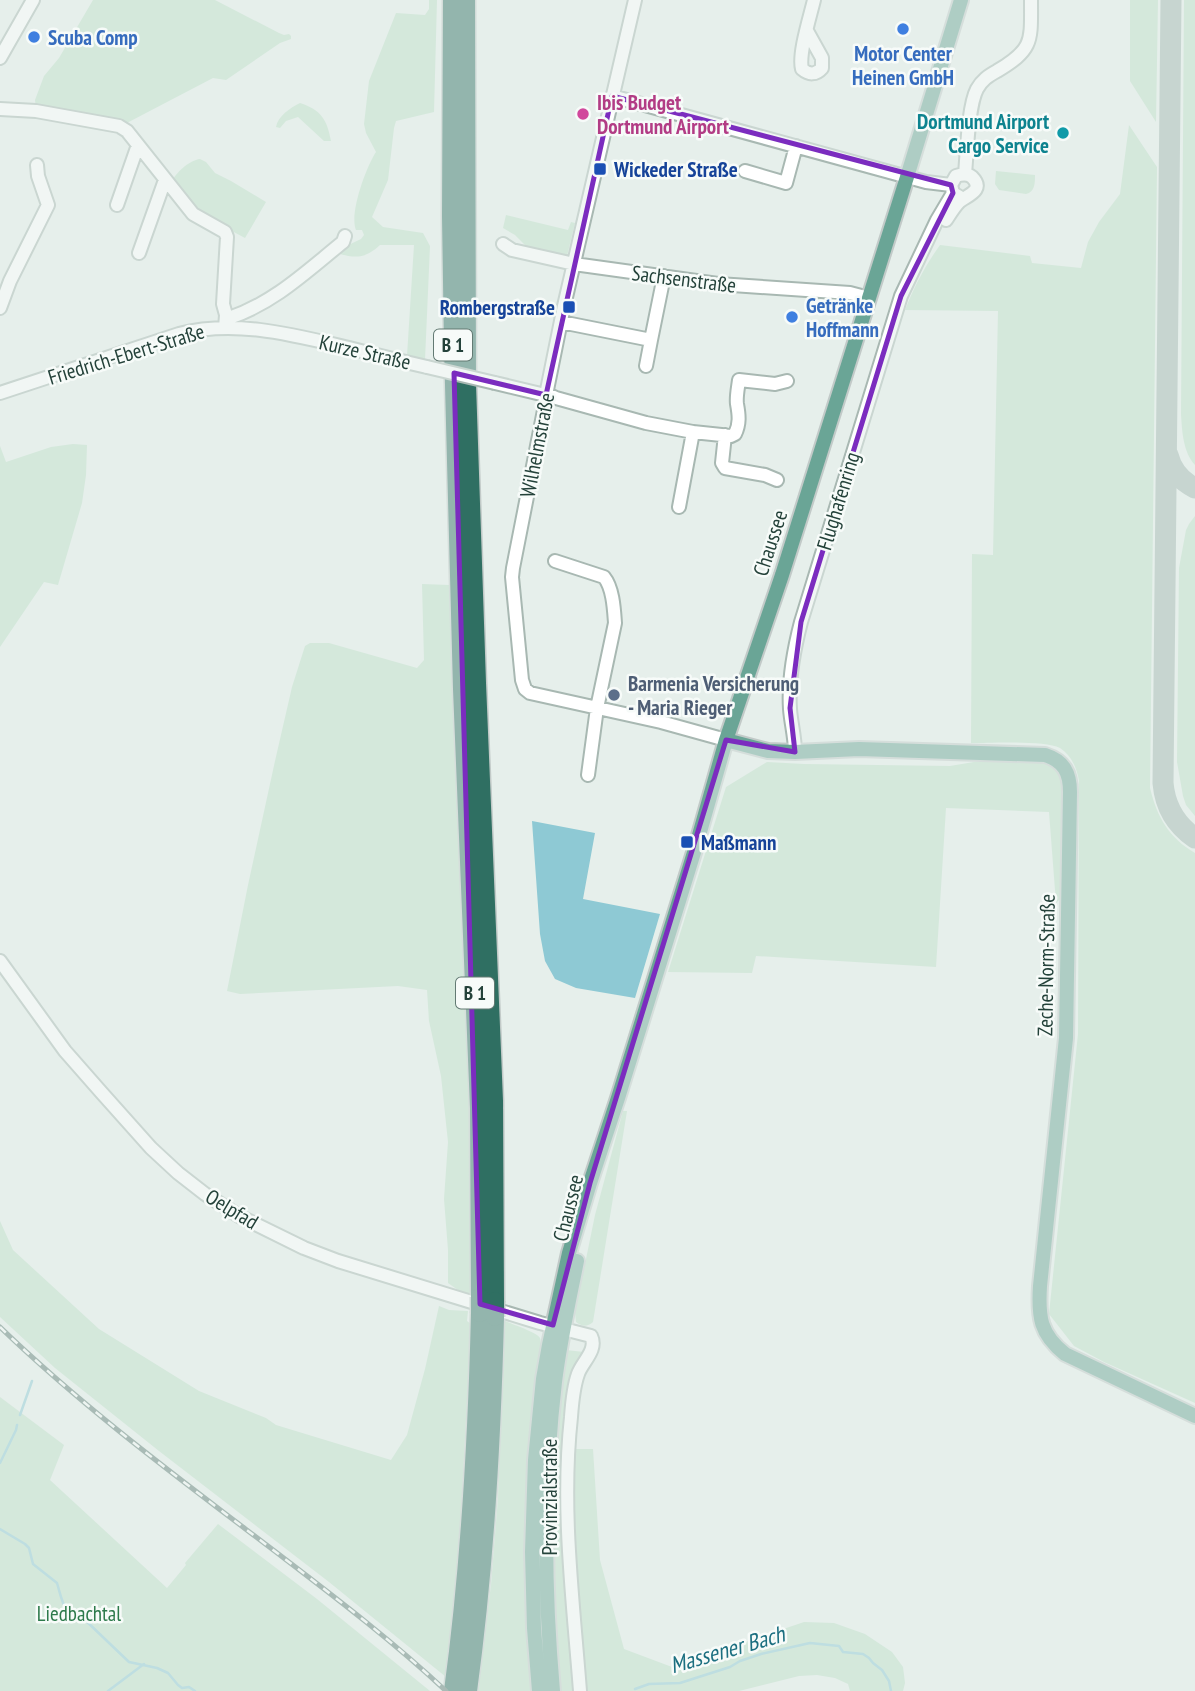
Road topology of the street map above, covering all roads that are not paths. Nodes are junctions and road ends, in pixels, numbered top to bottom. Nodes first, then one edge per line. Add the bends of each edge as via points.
1 (33, 0) edge
2 (452, 0) edge
3 (466, 0) edge
4 (635, 0) edge
5 (814, 0) edge
6 (961, 0) edge
7 (1031, 0) edge
8 (807, 30) dead end
9 (0, 58) edge
10 (612, 96) junction
11 (0, 109) edge
12 (138, 145) junction
13 (796, 146) junction
14 (37, 165) dead end
15 (745, 171) dead end
16 (965, 174) junction
17 (908, 177) junction
18 (165, 180) junction
19 (956, 192) junction
20 (117, 205) dead end
21 (345, 236) dead end
22 (503, 244) dead end
23 (139, 253) dead end
24 (574, 264) junction
25 (664, 276) junction
26 (869, 298) junction
27 (0, 308) edge
28 (561, 322) junction
29 (225, 328) junction
30 (651, 340) junction
31 (646, 366) dead end
32 (787, 381) dead end
33 (0, 393) edge
34 (545, 393) junction
35 (693, 432) junction
36 (725, 435) junction
37 (777, 480) dead end
38 (679, 507) dead end
39 (555, 561) dead end
40 (597, 708) junction
41 (726, 740) junction
42 (795, 752) junction
43 (589, 775) dead end
44 (0, 961) edge
45 (487, 1307) junction
46 (558, 1326) junction
47 (1195, 1416) edge
48 (466, 1648) junction
49 (453, 1691) edge
50 (468, 1691) edge
51 (539, 1691) edge
52 (553, 1691) edge
53 (580, 1691) edge

1 - 9 street
2 - 45 highway, B 1 via 451,216 462,689
3 - 45 highway, B 1 via 467,384 493,1089
4 - 10 street, Wilhelmstraße
5 - 8 street
6 - 17 main road, Chaussee
7 - 16 street, Flughafenring via 1031,32 1025,49 1016,60 986,77 973,98
10 - 13 street
10 - 24 street, Wilhelmstraße
11 - 12 street via 119,126
12 - 18 street
12 - 20 street
13 - 15 street via 786,183
13 - 17 street
14 - 27 street via 48,205
16 - 19 street, Flughafenring via 956,176
16 - 19 street, Flughafenring via 972,177 975,190 972,195
17 - 19 street
17 - 26 main road, Chaussee
18 - 23 street
18 - 29 street via 193,215 225,232
19 - 42 street, Flughafenring via 919,257 895,314 801,622 790,708
21 - 29 street, Friedrich-Ebert-Straße via 287,288 229,318
22 - 24 street, Sachsenstraße
24 - 25 street, Sachsenstraße
24 - 28 street, Wilhelmstraße
25 - 26 street, Sachsenstraße
25 - 30 street
26 - 41 main road, Chaussee
28 - 30 street
28 - 34 street, Wilhelmstraße
29 - 33 street, Friedrich-Ebert-Straße via 179,334
29 - 34 street, Kurze Straße, bridge via 283,333
30 - 31 street
32 - 36 street via 739,380 738,427 733,435
34 - 35 street
34 - 40 street, Wilhelmstraße via 512,572 522,680 530,693
35 - 36 street
35 - 38 street
36 - 37 street via 725,468
39 - 40 street via 604,577 609,585 615,623
40 - 41 street, Wilhelmstraße
40 - 43 street
41 - 42 main road, Zeche-Norm-Straße via 768,751
41 - 46 main road, Chaussee via 618,1098
42 - 47 main road, Zeche-Norm-Straße via 1018,753 1054,758 1066,769 1070,792 1066,1038 1039,1312 1050,1340 1065,1354
44 - 46 street, Oelpfad via 101,1092 151,1148 205,1194 239,1216 338,1261
45 - 48 highway, B 1 via 493,1396 485,1531
46 - 51 main road, Provinzialstraße via 543,1379 532,1522
46 - 52 main road, Provinzialstraße via 547,1495 546,1587
46 - 53 street, Provinzialstraße via 591,1336 594,1342 574,1386 567,1458 568,1552
48 - 49 highway, B 1
48 - 50 highway, B 1

